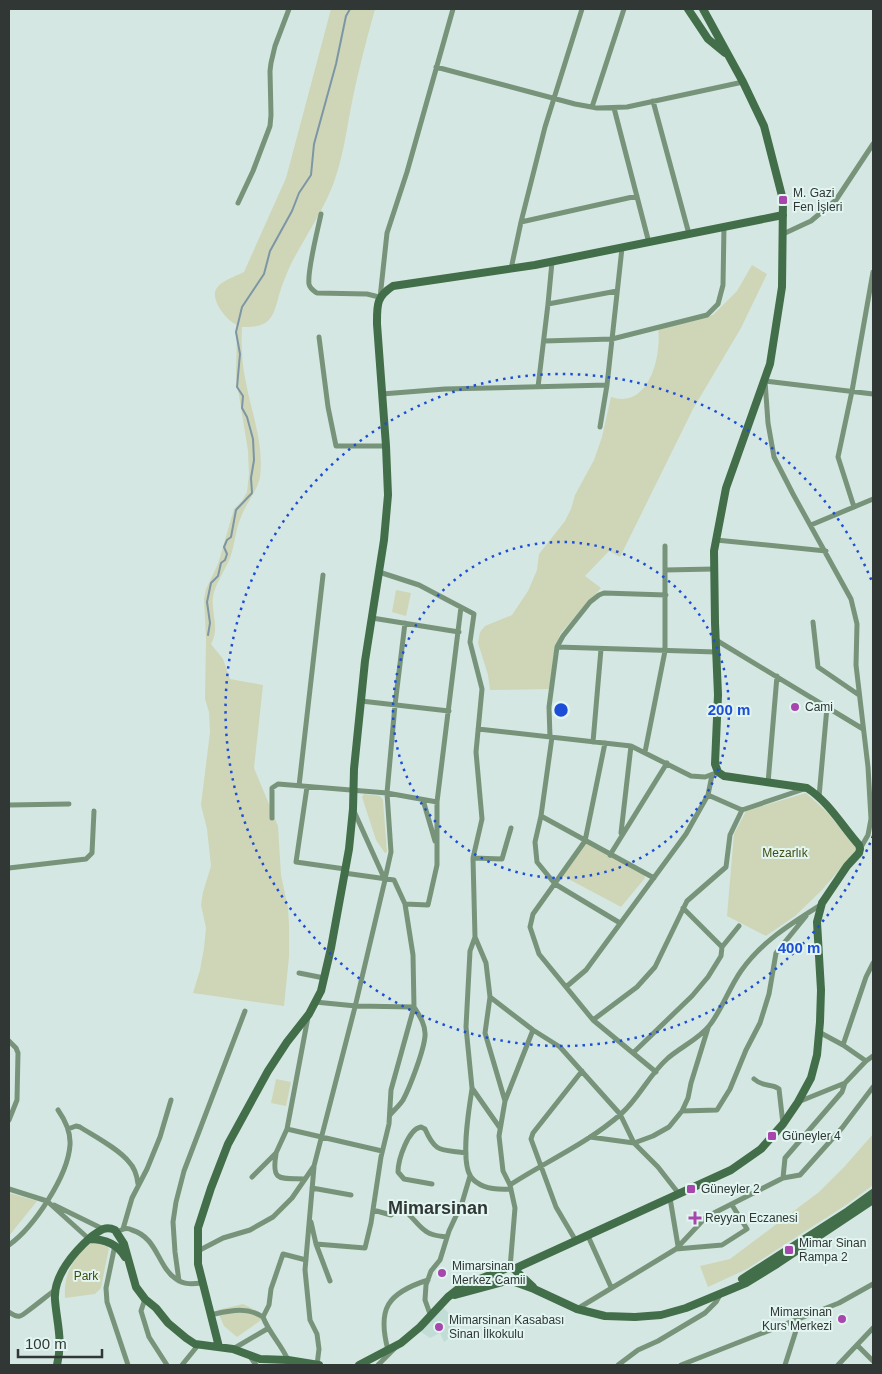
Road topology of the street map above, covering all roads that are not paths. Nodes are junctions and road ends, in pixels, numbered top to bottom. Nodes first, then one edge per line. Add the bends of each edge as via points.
1 (289, 9) edge
2 (453, 9) edge
3 (582, 9) edge
4 (624, 9) edge
5 (688, 9) edge
6 (703, 9) edge
7 (727, 54) junction
8 (436, 67) junction
9 (743, 82) junction
10 (553, 99) junction
11 (653, 101) junction
12 (592, 107) junction
13 (614, 108) junction
14 (873, 144) edge
15 (636, 196) junction
16 (238, 203) dead end
17 (320, 214) dead end
18 (783, 215) junction
19 (521, 222) junction
20 (724, 227) junction
21 (689, 234) junction
22 (783, 234) junction
23 (648, 242) junction
24 (622, 248) junction
25 (552, 262) junction
26 (511, 269) junction
27 (873, 272) edge
28 (617, 291) junction
29 (380, 297) junction
30 (548, 304) junction
31 (319, 337) dead end
32 (612, 339) junction
33 (544, 341) junction
34 (765, 380) junction
35 (607, 385) junction
36 (538, 387) junction
37 (852, 391) junction
38 (382, 394) junction
39 (873, 394) edge
40 (600, 427) dead end
41 (386, 446) junction
42 (873, 499) edge
43 (854, 507) junction
44 (811, 525) junction
45 (716, 540) junction
46 (665, 546) dead end
47 (826, 551) junction
48 (714, 569) junction
49 (665, 570) junction
50 (379, 572) junction
51 (323, 575) dead end
52 (666, 595) junction
53 (461, 607) junction
54 (372, 618) junction
55 (813, 622) dead end
56 (405, 623) junction
57 (458, 632) junction
58 (716, 640) junction
59 (556, 647) junction
60 (601, 649) junction
61 (665, 651) junction
62 (716, 652) junction
63 (777, 676) junction
64 (859, 695) junction
65 (361, 701) junction
66 (395, 705) junction
67 (827, 707) junction
68 (449, 711) junction
69 (478, 729) junction
70 (863, 729) junction
71 (551, 737) junction
72 (593, 742) junction
73 (605, 743) junction
74 (631, 746) junction
75 (645, 752) junction
76 (667, 764) junction
77 (715, 773) junction
78 (768, 783) junction
79 (299, 786) junction
80 (307, 787) junction
81 (807, 788) junction
82 (354, 790) junction
83 (387, 793) junction
84 (708, 795) junction
85 (819, 797) junction
86 (423, 800) junction
87 (437, 802) junction
88 (9, 804) edge
89 (69, 804) dead end
90 (353, 809) junction
91 (742, 810) junction
92 (94, 811) dead end
93 (542, 816) junction
94 (272, 818) dead end
95 (511, 828) dead end
96 (620, 836) junction
97 (585, 841) junction
98 (437, 847) junction
99 (860, 849) junction
100 (610, 854) junction
101 (473, 858) junction
102 (9, 868) edge
103 (345, 871) junction
104 (654, 878) junction
105 (385, 880) junction
106 (555, 884) junction
107 (822, 903) junction
108 (405, 904) junction
109 (684, 908) junction
110 (809, 912) junction
111 (620, 923) junction
112 (739, 926) dead end
113 (475, 938) junction
114 (722, 946) junction
115 (873, 963) edge
116 (299, 973) dead end
117 (866, 977) junction
118 (324, 978) junction
119 (873, 982) edge
120 (566, 987) junction
121 (490, 997) junction
122 (315, 1002) junction
123 (356, 1006) junction
124 (414, 1007) junction
125 (245, 1011) dead end
126 (309, 1014) junction
127 (593, 1020) junction
128 (708, 1027) junction
129 (533, 1030) junction
130 (819, 1032) junction
131 (9, 1041) edge
132 (843, 1045) junction
133 (633, 1053) junction
134 (873, 1056) edge
135 (866, 1061) junction
136 (582, 1071) junction
137 (656, 1072) junction
138 (754, 1078) dead end
139 (845, 1083) junction
140 (873, 1087) edge
141 (472, 1088) junction
142 (171, 1100) dead end
143 (505, 1101) junction
144 (798, 1102) junction
145 (58, 1110) dead end
146 (682, 1111) junction
147 (620, 1114) junction
148 (389, 1116) junction
149 (9, 1120) edge
150 (783, 1124) junction
151 (500, 1128) junction
152 (68, 1129) junction
153 (287, 1129) junction
154 (322, 1138) junction
155 (590, 1138) junction
156 (634, 1143) junction
157 (382, 1151) junction
158 (276, 1153) junction
159 (466, 1153) junction
160 (540, 1165) junction
161 (314, 1166) junction
162 (470, 1176) junction
163 (252, 1177) dead end
164 (783, 1178) junction
165 (305, 1179) junction
166 (432, 1184) dead end
167 (138, 1185) junction
168 (510, 1187) junction
169 (312, 1188) junction
170 (9, 1190) edge
171 (873, 1193) edge
172 (678, 1194) junction
173 (351, 1195) dead end
174 (670, 1198) junction
175 (873, 1200) edge
176 (47, 1201) junction
177 (732, 1205) junction
178 (372, 1210) junction
179 (309, 1218) junction
180 (102, 1229) junction
181 (121, 1231) junction
182 (588, 1236) junction
183 (447, 1237) junction
184 (89, 1239) junction
185 (576, 1241) junction
186 (316, 1244) junction
187 (9, 1245) edge
188 (115, 1245) junction
189 (677, 1248) junction
190 (198, 1252) junction
191 (306, 1260) junction
192 (129, 1264) junction
193 (511, 1269) junction
194 (428, 1280) junction
195 (179, 1281) junction
196 (330, 1281) dead end
197 (510, 1281) junction
198 (202, 1283) junction
199 (873, 1284) edge
200 (611, 1287) junction
201 (534, 1289) junction
202 (56, 1290) junction
203 (722, 1293) junction
204 (448, 1296) junction
205 (145, 1299) junction
206 (577, 1309) junction
207 (9, 1312) edge
208 (430, 1314) junction
209 (210, 1315) junction
210 (263, 1317) junction
211 (800, 1318) junction
212 (873, 1328) edge
213 (267, 1329) junction
214 (401, 1343) junction
215 (199, 1344) junction
216 (857, 1344) junction
217 (219, 1347) junction
218 (233, 1349) junction
219 (388, 1350) junction
220 (249, 1355) junction
221 (288, 1360) junction
222 (873, 1361) edge
223 (57, 1365) edge
224 (128, 1365) edge
225 (167, 1365) edge
226 (182, 1365) edge
227 (256, 1365) edge
228 (318, 1365) edge
229 (359, 1365) edge
230 (378, 1365) edge
231 (618, 1365) edge
232 (681, 1365) edge
233 (785, 1365) edge
234 (838, 1365) edge

1 - 16 street via 271,63 270,126
2 - 8 street
3 - 10 street
4 - 12 street
5 - 7 street via 708,39
6 - 7 street
7 - 9 street
8 - 10 street
8 - 29 street via 387,233
9 - 11 street
9 - 18 street via 764,126 783,200
10 - 12 street
10 - 19 street
11 - 13 street
11 - 21 street
12 - 13 street
13 - 15 street
14 - 22 street via 836,200 812,221
15 - 19 street
15 - 23 street
17 - 29 street via 311,267 311,288 317,293
18 - 20 street
18 - 22 street
19 - 26 street
20 - 21 street
20 - 32 street via 723,285 718,304 708,315
21 - 23 street
22 - 34 street via 782,287
23 - 24 street
24 - 25 street
24 - 28 street
25 - 26 street
25 - 30 street
26 - 29 street via 393,286
27 - 37 street
28 - 30 street
28 - 32 street
29 - 38 street via 377,306
30 - 33 street
31 - 41 street via 336,446
32 - 33 street
32 - 35 street
33 - 36 street
34 - 37 street
34 - 44 street via 774,456
34 - 45 street via 726,488
35 - 36 street
35 - 40 street
36 - 38 street
37 - 39 street
37 - 43 street via 838,457
38 - 41 street
41 - 50 street via 388,494
42 - 43 street
43 - 44 street
44 - 47 street
45 - 47 street
45 - 48 street
46 - 49 street
47 - 64 street via 851,599 856,624
48 - 49 street
48 - 58 street
49 - 52 street
50 - 53 street via 419,585
50 - 54 street
51 - 79 street
52 - 59 street via 598,594
52 - 61 street
53 - 57 street
53 - 69 street via 474,614 470,642 482,689
54 - 56 street
54 - 65 street
55 - 64 street via 818,667
56 - 57 street
56 - 66 street
57 - 68 street
58 - 62 street
58 - 63 street
59 - 60 street
59 - 71 street via 549,707
60 - 61 street
60 - 72 street
61 - 62 street
61 - 75 street
62 - 77 street
63 - 67 street
63 - 78 street
64 - 70 street
65 - 66 street
65 - 82 street
66 - 68 street
66 - 83 street
67 - 70 street
67 - 85 street
68 - 87 street
69 - 71 street
69 - 101 street via 476,752 482,819
70 - 99 street via 871,819 868,835
71 - 72 street
71 - 93 street
72 - 73 street
73 - 74 street
73 - 97 street
74 - 75 street
74 - 96 street
75 - 76 street
76 - 77 street via 691,776 705,777
76 - 96 street
77 - 78 street
77 - 84 street
78 - 81 street
79 - 80 street
79 - 94 street via 278,784 273,787
80 - 82 street
80 - 103 street via 296,862
81 - 85 street
81 - 91 street
82 - 83 street
82 - 90 street
83 - 86 street
83 - 105 street via 391,852
84 - 91 street
84 - 104 street via 686,834
85 - 99 street
86 - 87 street
86 - 98 street
87 - 98 street
88 - 89 street
90 - 103 street
90 - 105 street
91 - 109 street via 730,835 726,867
92 - 102 street via 92,852 86,859
93 - 97 street
93 - 106 street via 535,842 537,862
95 - 101 street via 502,860
96 - 100 street
97 - 100 street
97 - 106 street
98 - 108 street via 437,865 428,905
99 - 107 street
100 - 104 street
101 - 113 street
103 - 105 street
103 - 118 street
104 - 111 street
105 - 108 street via 394,880
105 - 123 street
106 - 111 street
106 - 120 street via 534,914 530,927 539,954
107 - 110 street
107 - 130 street via 817,922 821,990
108 - 124 street via 413,955
109 - 114 street
109 - 127 street via 655,967 637,987
110 - 128 street via 762,945 741,971
110 - 146 street via 776,953 760,1023 717,1110
111 - 120 street via 586,970
112 - 114 street
113 - 121 street via 486,963
113 - 141 street via 470,951 466,1027
114 - 133 street via 721,956 708,977
115 - 117 street
116 - 118 street
117 - 119 street
117 - 132 street
118 - 122 street
120 - 127 street
121 - 129 street
121 - 143 street via 485,1033
122 - 123 street
122 - 126 street
123 - 124 street
123 - 154 street
124 - 148 street via 391,1090
124 - 148 street via 424,1026 425,1036 402,1101
125 - 195 street via 184,1171 176,1202 173,1222
126 - 153 street
126 - 190 street via 268,1071 228,1144 198,1228
127 - 133 street
128 - 137 street via 667,1059
128 - 146 street
129 - 136 street via 560,1047
129 - 143 street
130 - 132 street
130 - 144 street via 811,1078
131 - 149 street via 18,1053 17,1100
132 - 135 street
133 - 137 street
134 - 135 street
135 - 139 street
136 - 147 street
136 - 160 street via 533,1132 531,1139
137 - 147 street
138 - 150 street via 765,1086 778,1088
139 - 144 street
139 - 164 street via 842,1092 785,1158
140 - 164 street via 800,1175
141 - 151 street
141 - 159 street
142 - 167 street via 160,1137
143 - 151 street
144 - 150 street
145 - 152 street
146 - 156 street via 669,1127
147 - 155 street
147 - 156 street
148 - 157 street
150 - 172 street via 761,1149 731,1170
151 - 168 street via 503,1171
152 - 167 street via 80,1127 120,1153 136,1172
152 - 176 street via 70,1146 61,1176
153 - 154 street
153 - 158 street
154 - 157 street
154 - 161 street
155 - 156 street
155 - 160 street
156 - 172 street
157 - 178 street
158 - 163 street
158 - 165 street via 274,1172 277,1176
159 - 162 street
159 - 166 street via 438,1148 425,1129 419,1127 415,1130 404,1146 398,1172 404,1179
160 - 168 street
160 - 185 street via 556,1207
161 - 165 street
161 - 169 street
162 - 168 street via 489,1188 500,1190
162 - 183 street
164 - 177 street
165 - 190 street via 273,1217
167 - 181 street
168 - 193 street via 514,1208
169 - 173 street
169 - 179 street
170 - 176 street
171 - 203 street
172 - 174 street
174 - 182 street
174 - 189 street
175 - 203 street via 777,1264
176 - 180 street
176 - 184 street
176 - 187 street
177 - 189 street via 706,1217
177 - 189 street via 747,1229 722,1245
178 - 183 street via 391,1215 402,1209 425,1231
178 - 186 street via 365,1248
179 - 186 street
179 - 191 street
180 - 181 street
180 - 184 street
181 - 192 street
181 - 195 street via 138,1231 146,1237 170,1274
182 - 185 street
182 - 200 street
183 - 194 street via 440,1260
184 - 188 street
184 - 202 street via 76,1251 60,1276
185 - 193 street
186 - 196 street
188 - 192 street
188 - 224 street via 106,1288 107,1302
189 - 200 street
190 - 198 street
191 - 210 street via 283,1254
191 - 228 street via 306,1288 310,1320 317,1334
192 - 205 street via 136,1287
193 - 197 street via 516,1278
193 - 197 street via 503,1276
193 - 201 street
193 - 204 street via 462,1286
194 - 208 street via 426,1300
194 - 219 street via 403,1290 388,1305 382,1321
195 - 198 street
197 - 201 street
197 - 204 street
198 - 209 street
199 - 211 street via 839,1303
200 - 206 street
201 - 206 street
202 - 207 street via 22,1316
202 - 223 street via 60,1335
203 - 206 street via 661,1315 605,1316
203 - 231 street via 705,1313 638,1350
204 - 208 street
205 - 215 street via 186,1338
205 - 225 street via 140,1311 150,1337
208 - 214 street
209 - 210 street via 245,1309
209 - 217 street
210 - 213 street
211 - 232 street
211 - 233 street
212 - 216 street
213 - 218 street
213 - 221 street via 284,1349
214 - 219 street
214 - 230 street
215 - 217 street
215 - 226 street
216 - 222 street
216 - 234 street
217 - 218 street
218 - 220 street
219 - 229 street
220 - 221 street via 260,1359
220 - 227 street
221 - 228 street

